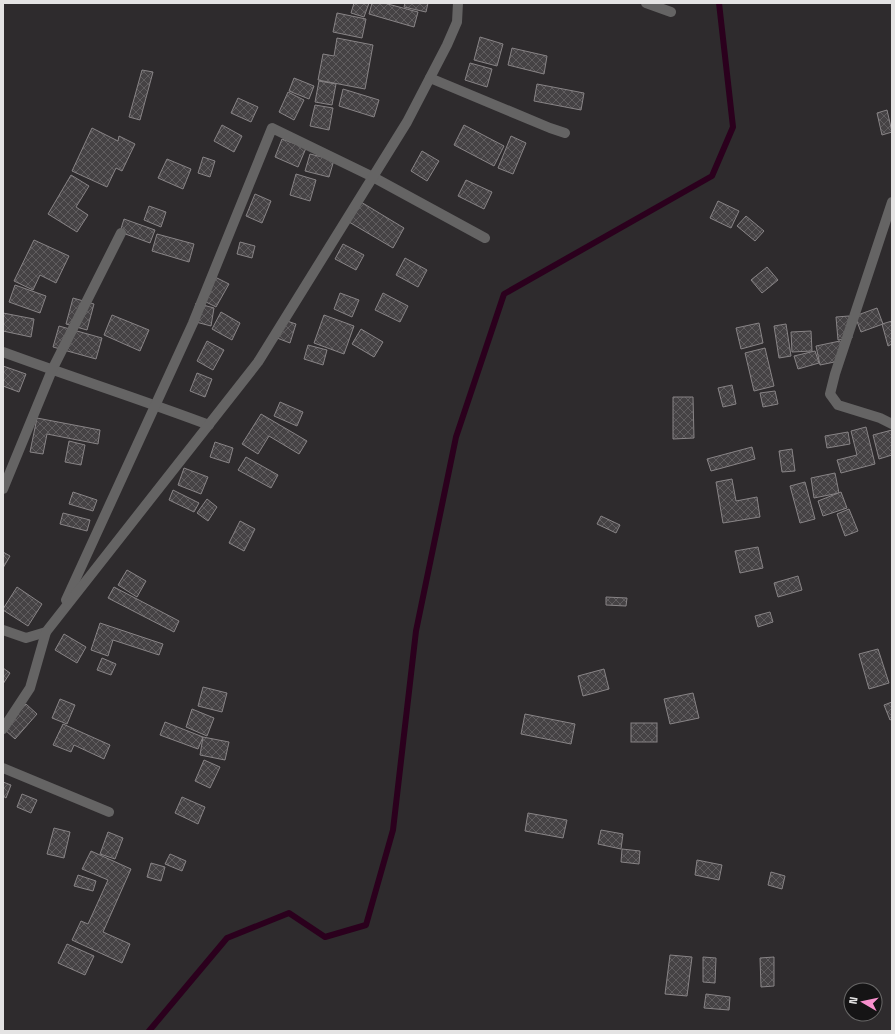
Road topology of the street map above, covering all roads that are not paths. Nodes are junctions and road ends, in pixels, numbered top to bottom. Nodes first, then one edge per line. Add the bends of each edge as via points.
1 (458, 3) edge
2 (646, 3) edge
3 (671, 12) dead end
4 (430, 78) junction
5 (565, 133) dead end
6 (373, 177) junction
7 (892, 202) edge
8 (120, 233) dead end
9 (485, 238) dead end
10 (3, 352) edge
11 (52, 370) junction
12 (155, 405) junction
13 (892, 424) edge
14 (208, 425) junction
15 (3, 489) edge
16 (58, 616) junction
17 (3, 630) edge
18 (46, 632) junction
19 (3, 729) edge
20 (3, 768) edge
21 (109, 812) dead end

1 - 4 street via 457,22
2 - 3 street
4 - 5 street
4 - 6 street via 407,122
6 - 9 street
6 - 12 street via 272,128 193,323
6 - 14 street via 258,362
7 - 13 street via 830,394 838,405
8 - 11 street
10 - 11 street
11 - 12 street
11 - 15 street
12 - 14 street
12 - 16 street
14 - 16 street
16 - 18 street
17 - 18 street via 26,638
18 - 19 street via 30,688
20 - 21 street

